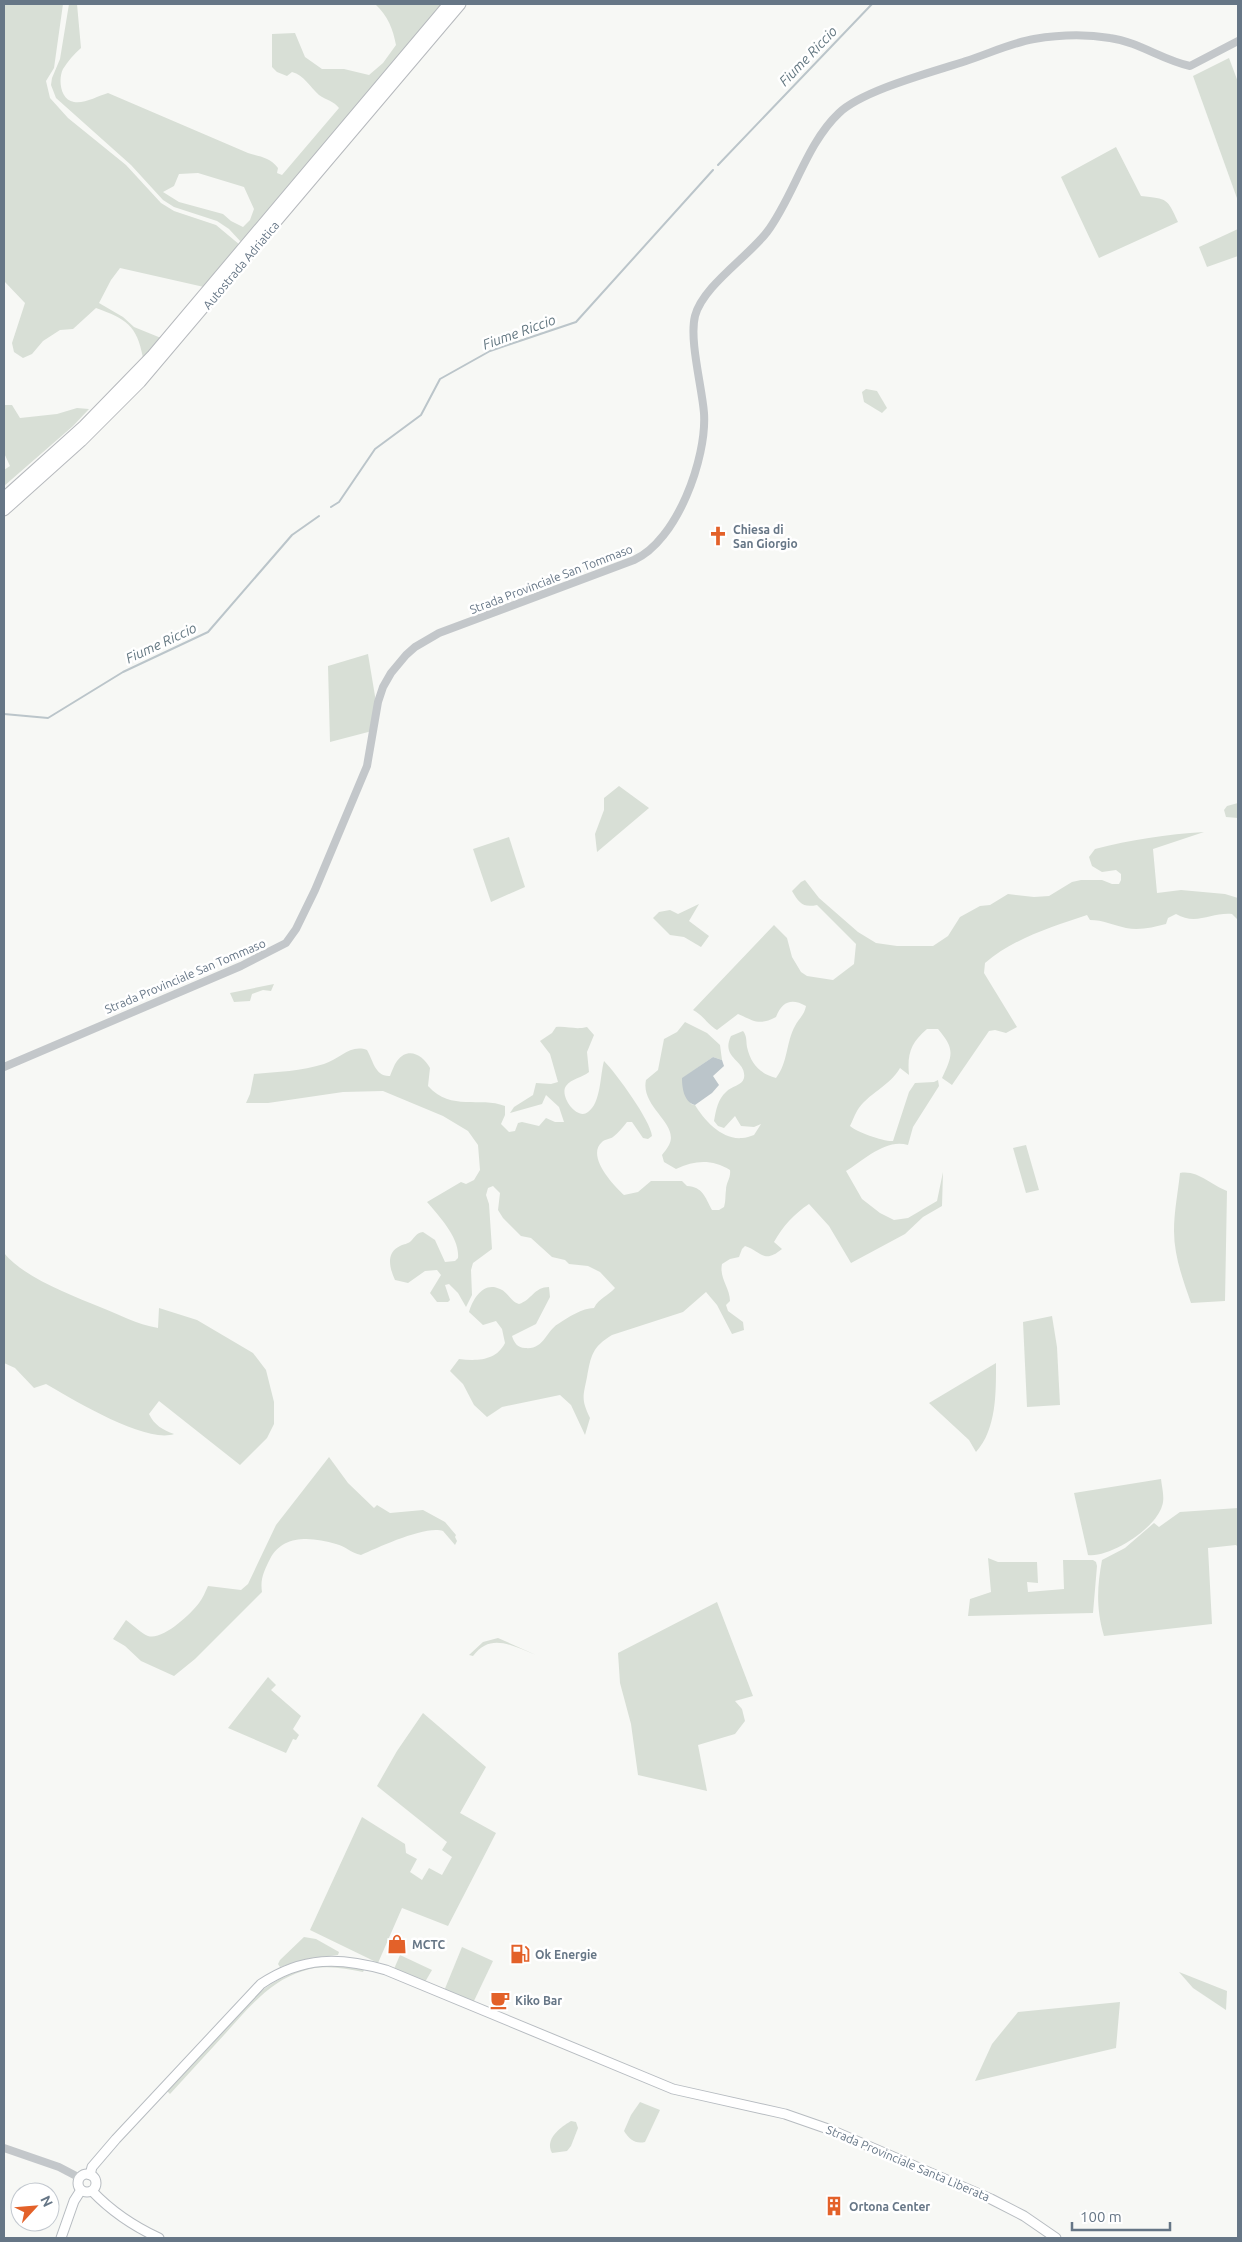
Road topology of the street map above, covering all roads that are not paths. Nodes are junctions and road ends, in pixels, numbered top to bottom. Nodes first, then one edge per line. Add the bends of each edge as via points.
1 (449, 4) edge
2 (460, 4) edge
3 (1238, 41) edge
4 (283, 209) junction
5 (156, 358) junction
6 (4, 498) edge
7 (4, 510) edge
8 (4, 1066) edge
9 (4, 2148) edge
10 (90, 2175) junction
11 (80, 2178) junction
12 (81, 2190) junction
13 (92, 2191) junction
14 (61, 2238) edge
15 (158, 2238) edge
16 (1056, 2238) edge

1 - 4 highway, Autostrada Adriatica
2 - 4 highway, Autostrada Adriatica
3 - 8 street, Strada Provinciale San Tommaso via 1190,66 1133,43 1108,37 1032,40 902,82 839,113 823,132 769,230 699,305 694,326 704,432 687,492 673,521 651,550 634,560 439,633 415,647 399,663 383,687 378,702 367,766 315,890 286,943 241,966
4 - 5 highway, Autostrada Adriatica
5 - 6 highway, Autostrada Adriatica
5 - 7 highway, Autostrada Adriatica via 92,431
9 - 11 street via 59,2167
10 - 11 main road
10 - 13 main road via 96,2181
10 - 16 main road, Strada Provinciale Santa Liberata via 116,2139 261,1984 303,1964 322,1960 361,1963 386,1970 668,2088 785,2114 831,2130 992,2198
11 - 12 main road
12 - 13 main road
12 - 14 main road
13 - 15 main road via 109,2208

